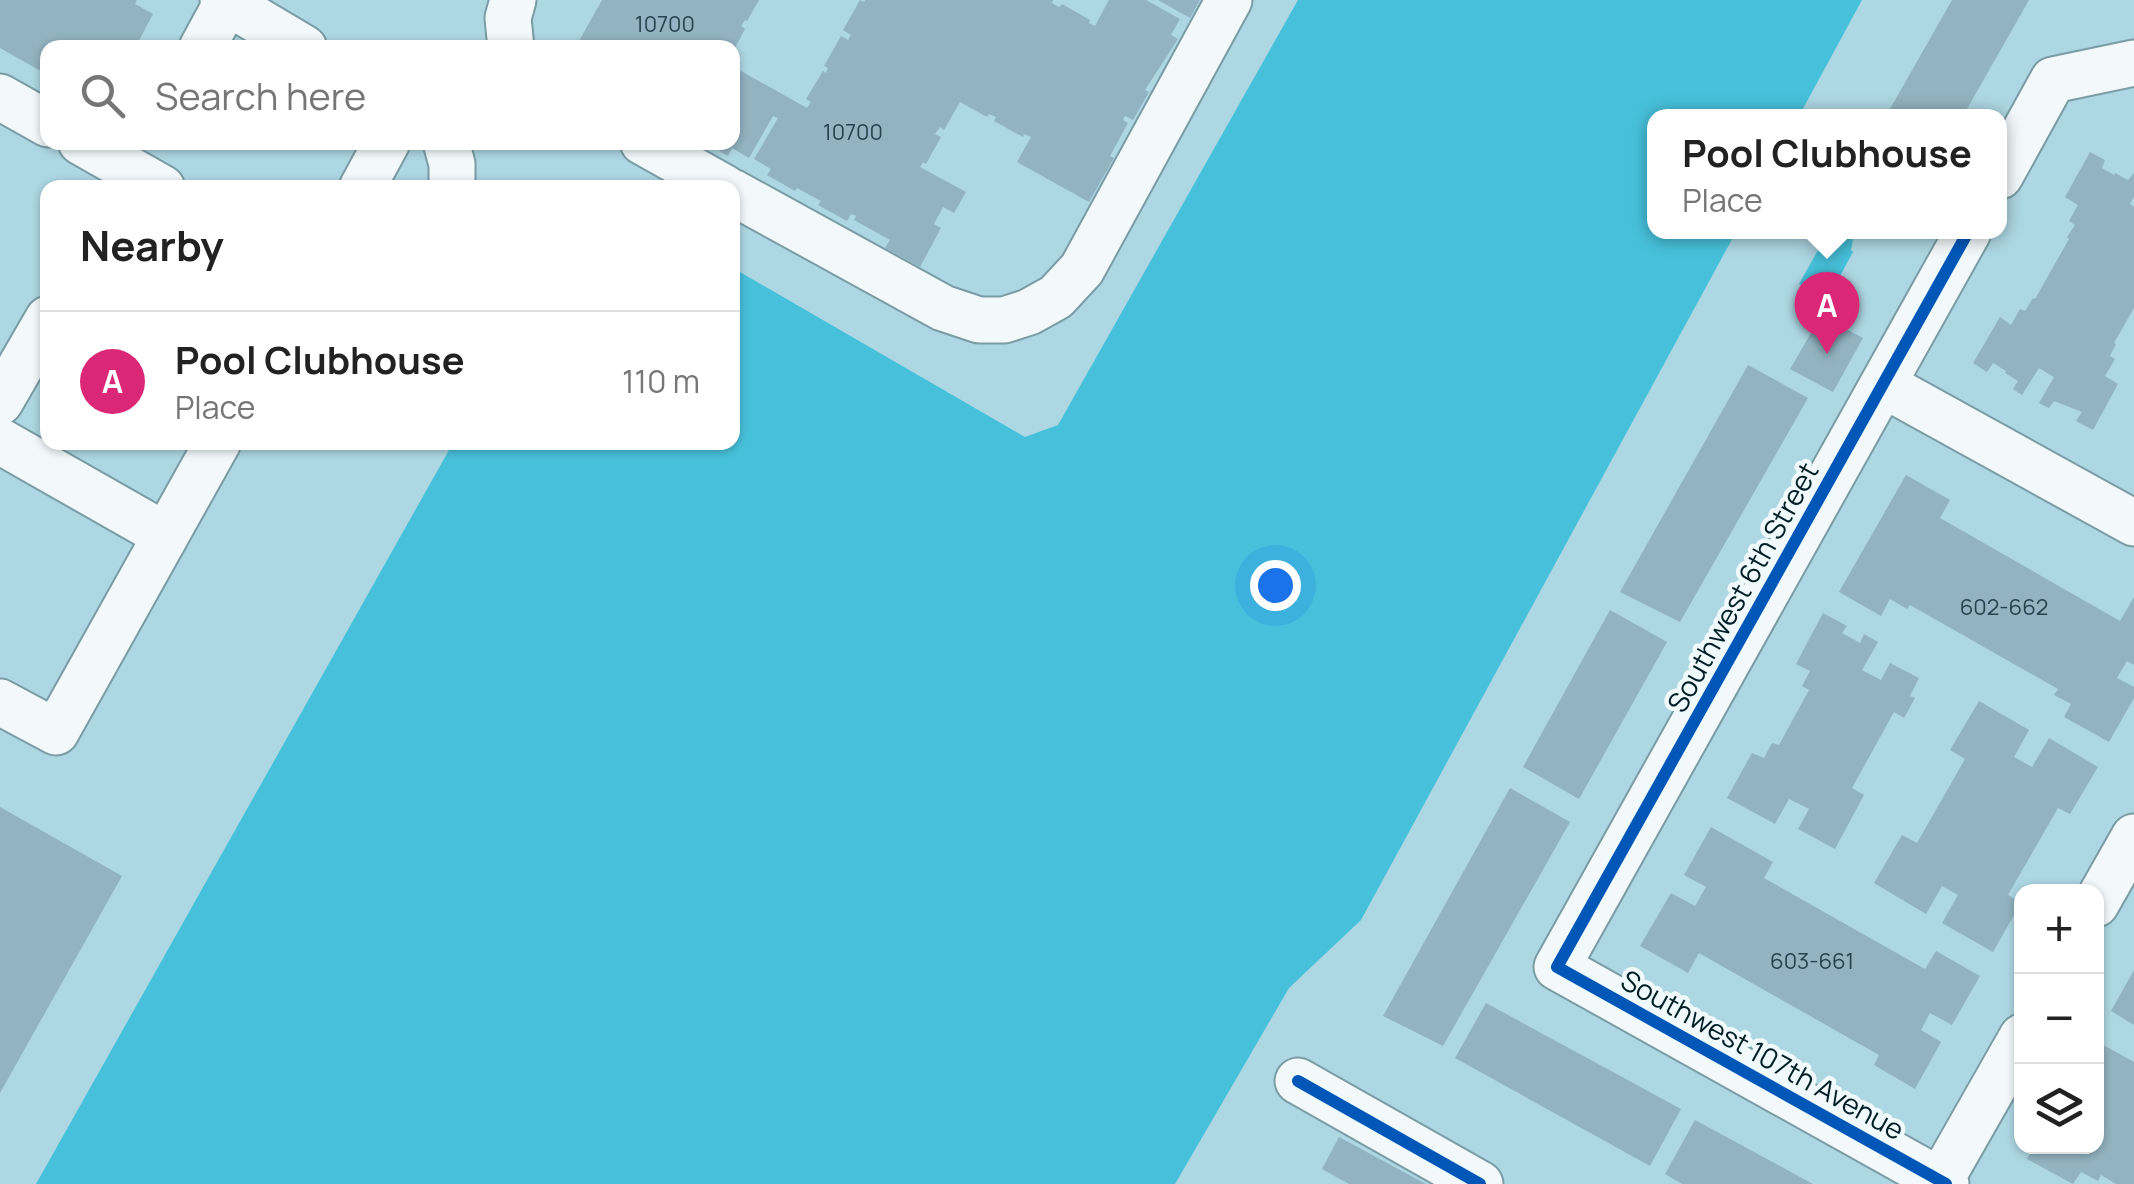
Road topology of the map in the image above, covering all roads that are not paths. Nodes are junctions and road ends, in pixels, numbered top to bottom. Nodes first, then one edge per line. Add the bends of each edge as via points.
1 (513, 0) edge
2 (1229, 0) edge
3 (225, 1) edge
4 (206, 40) edge
5 (291, 40) edge
6 (510, 40) edge
7 (2134, 63) edge
8 (0, 98) edge
9 (40, 120) edge
10 (97, 150) edge
11 (383, 150) edge
12 (448, 150) edge
13 (657, 150) edge
14 (2007, 163) edge
15 (141, 172) edge
16 (366, 180) edge
17 (452, 180) edge
18 (710, 180) edge
19 (740, 196) edge
20 (1964, 239) edge
21 (40, 332) edge
22 (1884, 385) junction
23 (0, 402) edge
24 (0, 441) edge
25 (213, 450) edge
26 (2134, 522) edge
27 (165, 535) junction
28 (0, 702) edge
29 (2134, 838) edge
30 (2104, 890) edge
31 (1557, 967) joint
32 (2014, 1051) edge
33 (1298, 1081) dead end
34 (1943, 1182) edge
35 (1480, 1184) edge

1 - 6 street
2 - 19 street via 1082,268 1056,297 1028,312 979,320 943,308
3 - 4 street
3 - 5 street
7 - 14 street via 2053,80
8 - 9 street
10 - 15 street
11 - 16 street
12 - 17 street
13 - 18 street
20 - 22 street, Southwest 6th Street
21 - 23 street
22 - 26 street
22 - 31 street, Southwest 6th Street
24 - 27 street
25 - 27 street
27 - 28 street via 56,732
29 - 30 street
31 - 34 street, Southwest 107th Avenue
32 - 34 street
33 - 35 street

